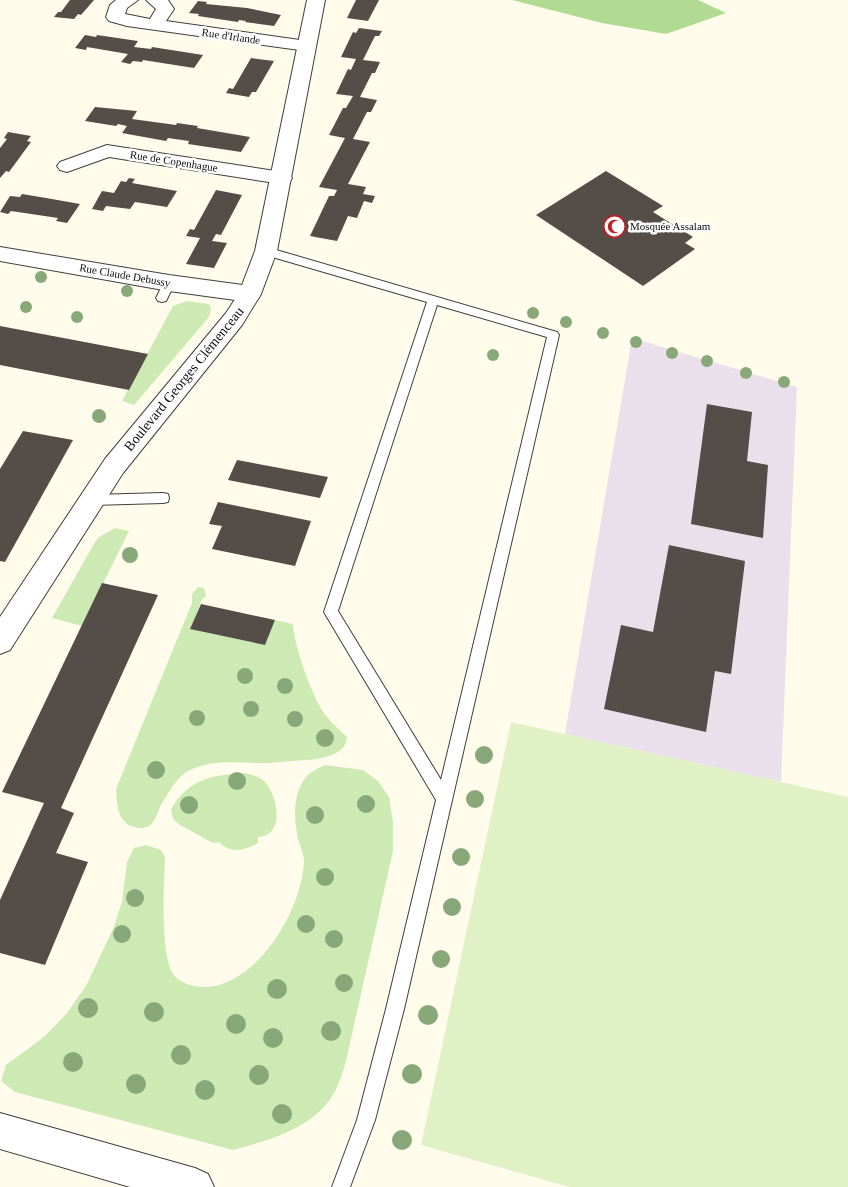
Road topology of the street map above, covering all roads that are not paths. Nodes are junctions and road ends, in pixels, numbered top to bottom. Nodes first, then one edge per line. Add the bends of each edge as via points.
1 (129, 0) edge
2 (155, 0) edge
3 (316, 0) edge
4 (155, 25) junction
5 (307, 46) junction
6 (67, 166) dead end
7 (282, 178) junction
8 (266, 251) junction
9 (0, 254) edge
10 (250, 294) junction
11 (433, 300) junction
12 (163, 498) dead end
13 (92, 500) junction
14 (0, 641) edge
15 (444, 799) junction
16 (0, 1130) edge
17 (195, 1187) edge
18 (341, 1187) edge

1 - 4 street, Rue d'Irlande via 116,8 115,17
2 - 4 street via 161,2 165,9
3 - 5 street, Boulevard Georges Clémenceau
4 - 5 street, Rue d'Irlande
5 - 7 street, Boulevard Georges Clémenceau
6 - 7 street, Rue de Copenhague via 108,151
7 - 8 street, Boulevard Georges Clémenceau
8 - 10 street, Boulevard Georges Clémenceau
8 - 11 lane
9 - 10 street, Rue Claude Debussy via 165,291
10 - 13 street, Boulevard Georges Clémenceau via 234,319 114,466
11 - 15 lane via 331,612
11 - 15 lane via 553,335
12 - 13 lane
13 - 14 street, Boulevard Georges Clémenceau
15 - 18 lane via 366,1120
16 - 17 street

